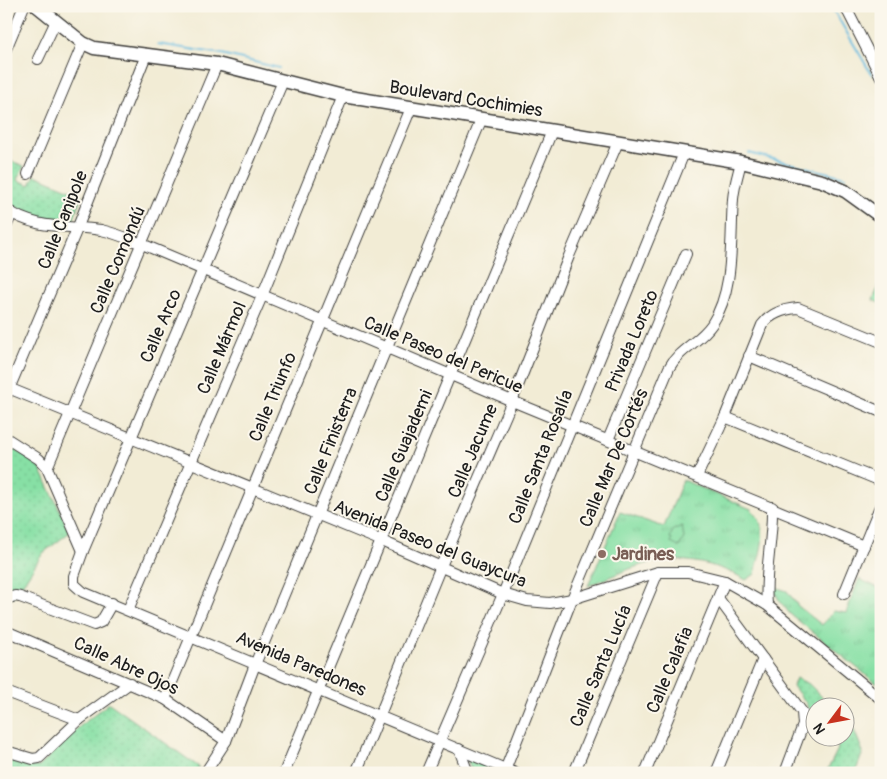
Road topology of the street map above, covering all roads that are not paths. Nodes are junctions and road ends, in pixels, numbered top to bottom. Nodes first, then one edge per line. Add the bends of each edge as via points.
1 (24, 6) edge
2 (845, 6) edge
3 (47, 12) edge
4 (83, 43) junction
5 (6, 49) edge
6 (146, 55) junction
7 (38, 59) dead end
8 (217, 64) junction
9 (881, 77) edge
10 (283, 81) junction
11 (343, 96) junction
12 (411, 108) junction
13 (482, 118) junction
14 (552, 131) junction
15 (618, 142) junction
16 (684, 153) junction
17 (741, 162) junction
18 (28, 174) dead end
19 (881, 201) edge
20 (9, 211) edge
21 (880, 216) edge
22 (6, 227) edge
23 (77, 229) junction
24 (142, 244) junction
25 (686, 254) dead end
26 (202, 270) junction
27 (262, 296) junction
28 (324, 322) junction
29 (881, 342) edge
30 (387, 349) junction
31 (749, 356) junction
32 (450, 376) junction
33 (7, 391) edge
34 (512, 402) junction
35 (881, 412) edge
36 (70, 414) junction
37 (725, 417) junction
38 (572, 425) junction
39 (6, 438) edge
40 (132, 439) junction
41 (608, 440) junction
42 (634, 451) junction
43 (191, 463) junction
44 (47, 468) junction
45 (697, 476) junction
46 (881, 481) edge
47 (252, 488) junction
48 (881, 504) edge
49 (772, 507) junction
50 (318, 516) junction
51 (382, 541) junction
52 (864, 546) junction
53 (83, 552) junction
54 (441, 566) junction
55 (658, 572) junction
56 (725, 581) junction
57 (74, 584) joint
58 (503, 594) junction
59 (844, 594) dead end
60 (718, 598) junction
61 (7, 599) edge
62 (572, 599) junction
63 (112, 603) junction
64 (767, 605) junction
65 (128, 610) junction
66 (6, 631) edge
67 (192, 636) junction
68 (763, 659) junction
69 (256, 662) junction
70 (130, 683) junction
71 (319, 689) junction
72 (6, 692) edge
73 (165, 699) junction
74 (881, 700) edge
75 (380, 715) junction
76 (78, 720) junction
77 (439, 740) junction
78 (226, 741) junction
79 (459, 749) junction
80 (6, 750) edge
81 (508, 771) edge
82 (205, 773) edge
83 (284, 773) edge
84 (356, 773) edge
85 (426, 773) edge
86 (468, 773) edge
87 (574, 773) edge
88 (645, 773) edge
89 (716, 773) edge
90 (785, 773) edge

1 - 5 street
2 - 9 street
3 - 4 main road, Boulevard Cochimies
3 - 7 street
4 - 6 main road, Boulevard Cochimies via 104,50
4 - 18 street
6 - 8 main road, Boulevard Cochimies
6 - 23 street, Calle Canipole
8 - 10 main road, Boulevard Cochimies
8 - 24 street, Calle Comondú
10 - 11 main road, Boulevard Cochimies
10 - 26 street, Calle Arco
11 - 12 main road, Boulevard Cochimies
11 - 27 street, Calle Mármol
12 - 13 main road, Boulevard Cochimies
12 - 28 street, Calle Triunfo
13 - 14 main road, Boulevard Cochimies
13 - 30 street, Calle Finisterra
14 - 15 main road, Boulevard Cochimies
14 - 32 street, Calle Guajademi
15 - 16 main road, Boulevard Cochimies
15 - 34 street, Calle Jacume
16 - 17 main road, Boulevard Cochimies
16 - 38 street, Calle Santa Rosalía
17 - 21 main road, Boulevard Cochimies via 822,181 845,191
17 - 42 street, Calle Mar De Cortés via 733,197 727,280 721,305 712,325 673,360
19 - 21 street
20 - 22 street
20 - 23 street, Calle Paseo del Pericue via 32,222
23 - 24 street, Calle Paseo del Pericue via 104,231
23 - 33 street, Calle Canipole
24 - 26 street, Calle Paseo del Pericue
24 - 36 street, Calle Comondú
25 - 41 street, Privada Loreto
26 - 27 street, Calle Paseo del Pericue
26 - 40 street, Calle Arco
27 - 28 street, Calle Paseo del Pericue
27 - 43 street, Calle Mármol
28 - 30 street, Calle Paseo del Pericue
28 - 47 street, Calle Triunfo
29 - 31 street via 798,308 778,312 762,324
30 - 32 street, Calle Paseo del Pericue
30 - 50 street, Calle Finisterra
31 - 35 street
31 - 37 street
32 - 34 street, Calle Paseo del Pericue
32 - 51 street, Calle Guajademi
33 - 36 street, Avenida Paseo del Guaycura
34 - 38 street, Calle Paseo del Pericue
34 - 54 street, Calle Jacume
36 - 40 street, Avenida Paseo del Guaycura
36 - 44 street, Calle Comondú
37 - 45 street
37 - 46 street
38 - 41 street, Calle Paseo del Pericue
38 - 58 street, Calle Santa Rosalía
39 - 44 street via 39,459
40 - 43 street, Avenida Paseo del Guaycura
40 - 53 street, Calle Arco
41 - 42 street, Calle Paseo del Pericue
42 - 45 street, Calle Paseo del Pericue
42 - 62 street, Calle Mar De Cortés
43 - 47 street, Avenida Paseo del Guaycura
43 - 65 street, Calle Mármol
44 - 53 street
45 - 49 street, Calle Paseo del Pericue
47 - 50 street, Avenida Paseo del Guaycura
47 - 67 street, Calle Triunfo
48 - 52 street
49 - 52 street, Calle Paseo del Pericue
49 - 64 street via 765,583
50 - 51 street, Avenida Paseo del Guaycura
50 - 69 street, Calle Finisterra
51 - 54 street, Avenida Paseo del Guaycura
51 - 71 street, Calle Guajademi
52 - 59 street
53 - 57 street, Calle Arco
54 - 58 street, Avenida Paseo del Guaycura
54 - 75 street, Calle Jacume
55 - 56 street, Avenida Paseo del Guaycura via 688,572
55 - 62 street, Avenida Paseo del Guaycura
55 - 87 street, Calle Santa Lucía
56 - 60 street, Calle Calafia
56 - 64 street, Avenida Paseo del Guaycura
57 - 63 street, Avenida Paredones via 83,592
58 - 62 street, Avenida Paseo del Guaycura via 538,603
58 - 77 street, Calle Santa Rosalía
60 - 68 street
60 - 88 street, Calle Calafia
61 - 63 street via 20,597 94,625 101,622
62 - 81 street, Calle Mar De Cortés
63 - 65 street, Avenida Paredones
64 - 74 street, Avenida Paseo del Guaycura
65 - 67 street, Avenida Paredones
66 - 70 street, Calle Abre Ojos
67 - 69 street, Avenida Paredones
67 - 73 street, Calle Triunfo
68 - 89 street
68 - 90 street via 804,718
69 - 71 street, Avenida Paredones
69 - 78 street, Calle Finisterra
70 - 73 street, Calle Abre Ojos
70 - 76 street
71 - 75 street, Avenida Paredones
71 - 83 street, Calle Guajademi
72 - 76 street
73 - 78 street, Calle Abre Ojos
75 - 77 street, Avenida Paredones
75 - 84 street, Calle Jacume
76 - 80 street via 44,755 33,759
77 - 79 street, Avenida Paredones
77 - 85 street, Calle Santa Rosalía
78 - 82 street, Calle Finisterra
79 - 81 street, Avenida Paredones
79 - 86 street

